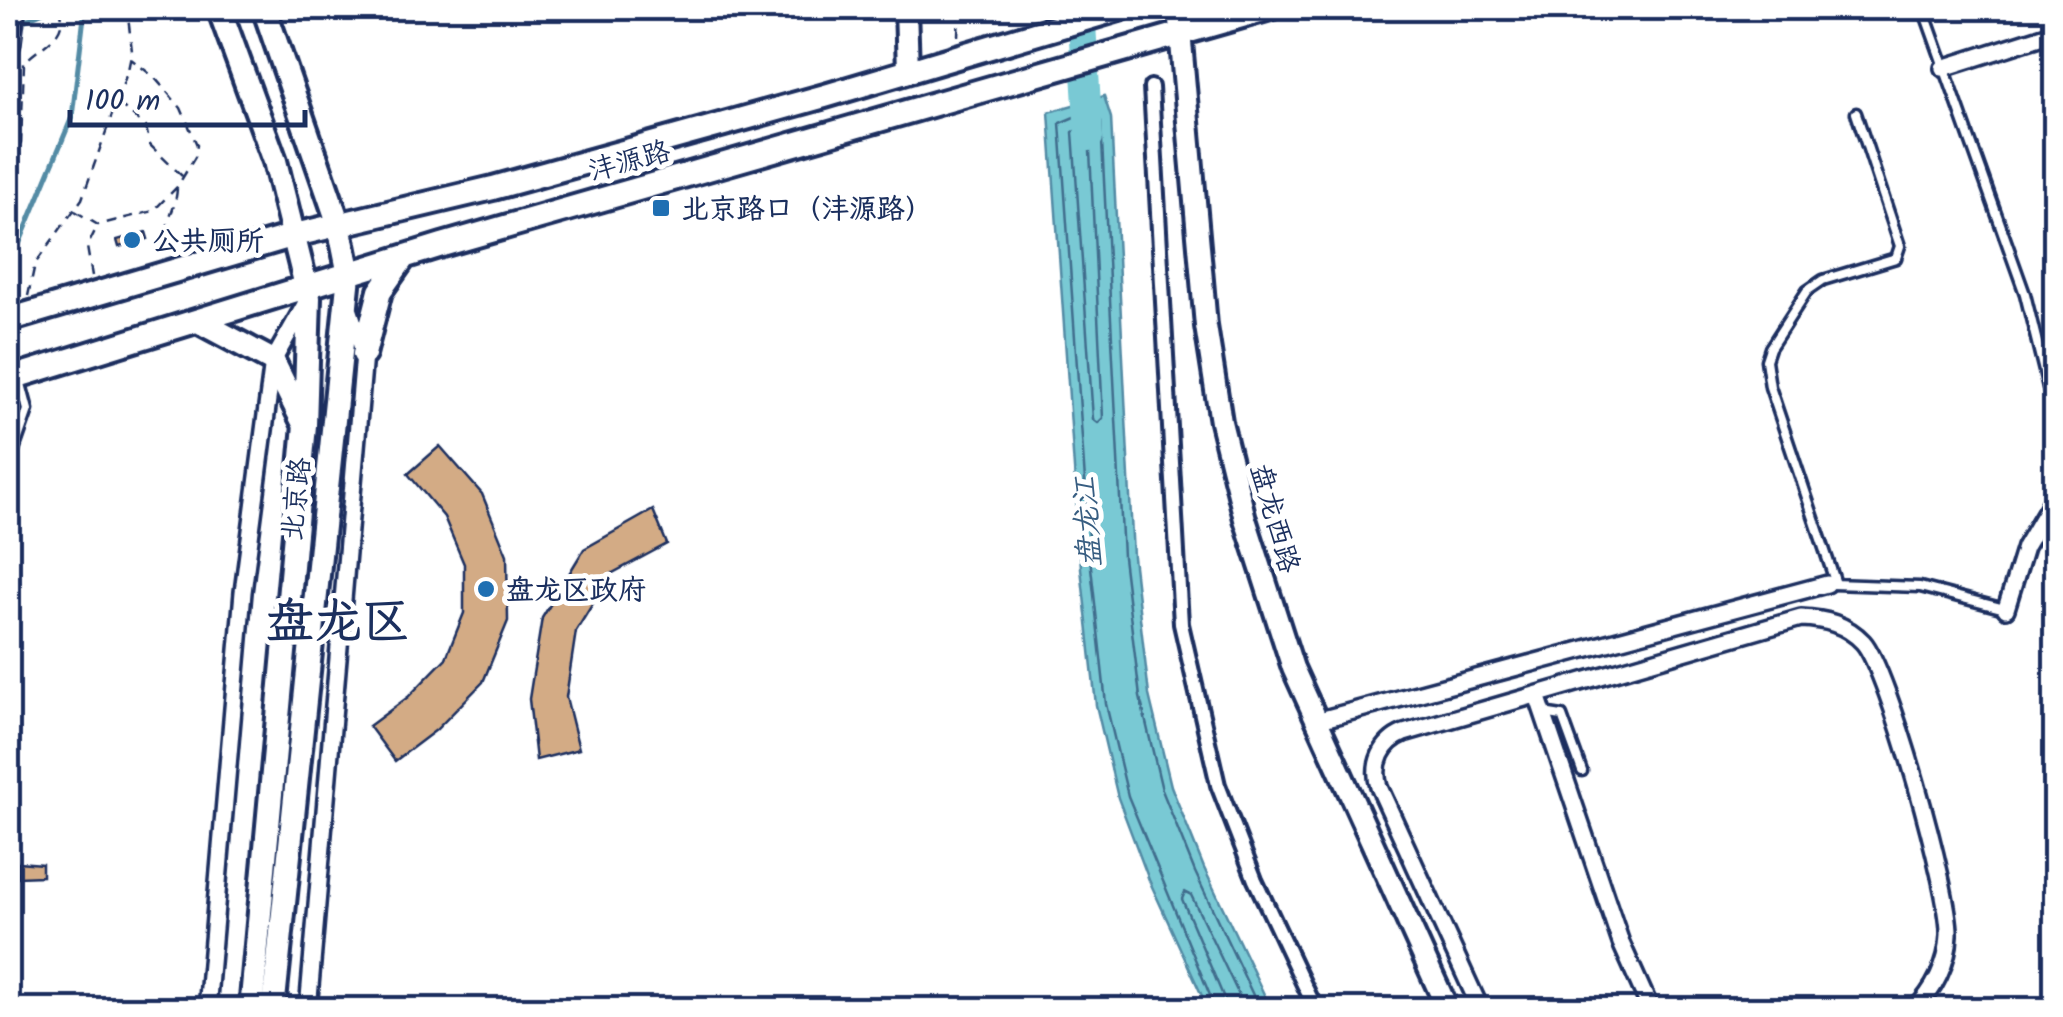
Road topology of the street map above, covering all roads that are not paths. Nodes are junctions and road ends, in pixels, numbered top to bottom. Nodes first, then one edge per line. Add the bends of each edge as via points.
1 (219, 8) edge
2 (264, 8) edge
3 (906, 8) edge
4 (1120, 8) edge
5 (1178, 8) edge
6 (1270, 8) edge
7 (1923, 8) edge
8 (2056, 32) edge
9 (1179, 33) junction
10 (1943, 68) junction
11 (908, 71) junction
12 (1151, 87) dead end
13 (1856, 113) dead end
14 (339, 225) junction
15 (295, 235) junction
16 (404, 257) junction
17 (349, 275) junction
18 (308, 293) junction
19 (347, 302) junction
20 (17, 317) edge
21 (200, 322) junction
22 (364, 354) junction
23 (272, 360) junction
24 (13, 378) edge
25 (2056, 420) edge
26 (305, 425) junction
27 (8, 467) edge
28 (2056, 494) edge
29 (1832, 584) junction
30 (2006, 609) joint
31 (1537, 695) junction
32 (1543, 713) junction
33 (1316, 721) junction
34 (1582, 771) dead end
35 (278, 951) junction
36 (206, 1010) edge
37 (251, 1010) edge
38 (273, 1010) edge
39 (284, 1010) edge
40 (308, 1010) edge
41 (1316, 1010) edge
42 (1448, 1010) edge
43 (1480, 1010) edge
44 (1651, 1010) edge
45 (1914, 1010) edge

1 - 15 main road, 北京路
2 - 14 main road, 北京路
3 - 11 street
4 - 11 main road, 沣源路
5 - 9 street, 盘龙西路
6 - 9 main road, 沣源路
7 - 10 lane
8 - 10 street
9 - 16 main road, 沣源路
9 - 33 street, 盘龙西路 via 1206,326 1222,422 1251,538
10 - 25 lane via 2025,294
11 - 14 main road, 沣源路
12 - 41 street via 1181,624 1218,785
13 - 29 lane via 1900,246 1896,258 1806,290 1766,360
14 - 15 main road, 沣源路
14 - 17 main road, 北京路
15 - 18 main road, 北京路
15 - 20 main road, 沣源路
16 - 17 main road, 沣源路
16 - 22 main road via 380,292
17 - 18 main road, 沣源路
17 - 19 main road, 北京路
18 - 21 main road, 沣源路
18 - 23 street
18 - 26 main road, 北京路
19 - 22 street
19 - 35 main road, 北京路
21 - 23 main road
21 - 24 main road, 沣源路
22 - 40 street
23 - 26 main road
23 - 36 street via 243,592
24 - 27 lane via 28,410
26 - 37 main road, 北京路
28 - 30 street via 2025,547
29 - 30 lane via 1920,586
29 - 33 street
31 - 32 street
31 - 43 street via 1396,736 1376,766 1379,787
31 - 45 street via 1801,618 1852,632 1877,663 1948,912 1946,957
32 - 34 lane via 1554,712 1568,724
32 - 44 street via 1621,943
33 - 42 street, 盘龙西路
35 - 38 main road, 北京路
35 - 39 main road

